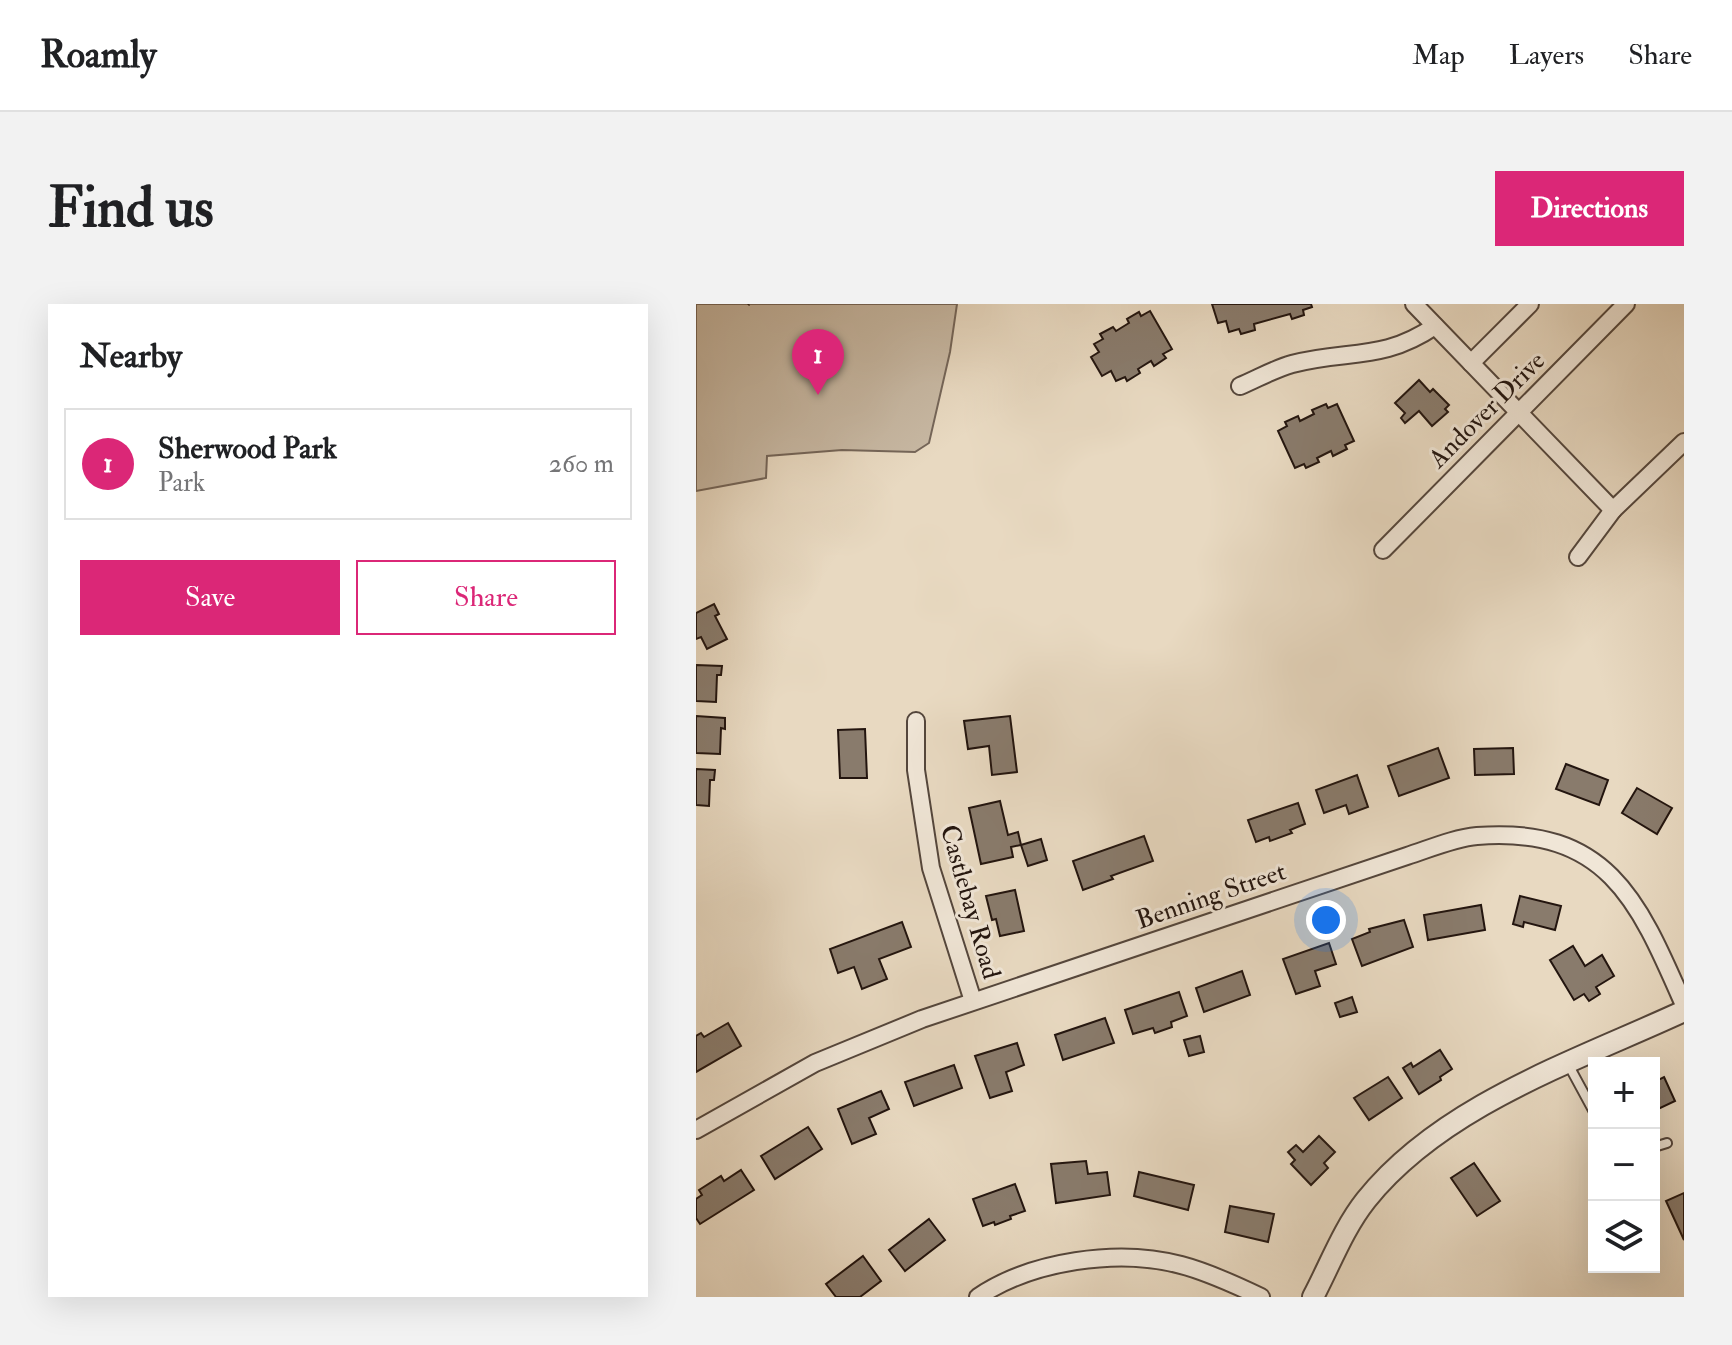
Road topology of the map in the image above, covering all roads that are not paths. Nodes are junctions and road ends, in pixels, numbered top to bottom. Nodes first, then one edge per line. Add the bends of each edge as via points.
1 (1414, 304) edge
2 (1530, 304) edge
3 (1626, 304) edge
4 (1435, 326) junction
5 (1471, 363) junction
6 (1240, 386) dead end
7 (1518, 413) junction
8 (1684, 442) edge
9 (1613, 510) junction
10 (1383, 550) dead end
11 (1578, 557) dead end
12 (916, 721) dead end
13 (973, 1001) junction
14 (1684, 1008) edge
15 (1568, 1064) junction
16 (1588, 1101) edge
17 (696, 1130) edge
18 (1667, 1143) dead end
19 (1660, 1145) edge
20 (978, 1297) edge
21 (1261, 1297) edge
22 (1313, 1297) edge

1 - 4 street
2 - 5 street
3 - 7 street, Andover Drive
4 - 5 street
4 - 6 street via 1400,347 1289,365
5 - 7 street
7 - 9 street
7 - 10 street, Andover Drive
8 - 9 street
9 - 11 street
12 - 13 street, Castlebay Road via 916,770 931,868
13 - 14 street, Benning Street via 1475,836 1539,838 1584,855 1610,874 1638,908
13 - 17 street, Benning Street via 815,1063
14 - 15 street
15 - 16 lane
15 - 22 street via 1463,1118 1388,1176 1356,1215
18 - 19 lane
20 - 21 street via 1043,1268 1124,1258 1182,1265

